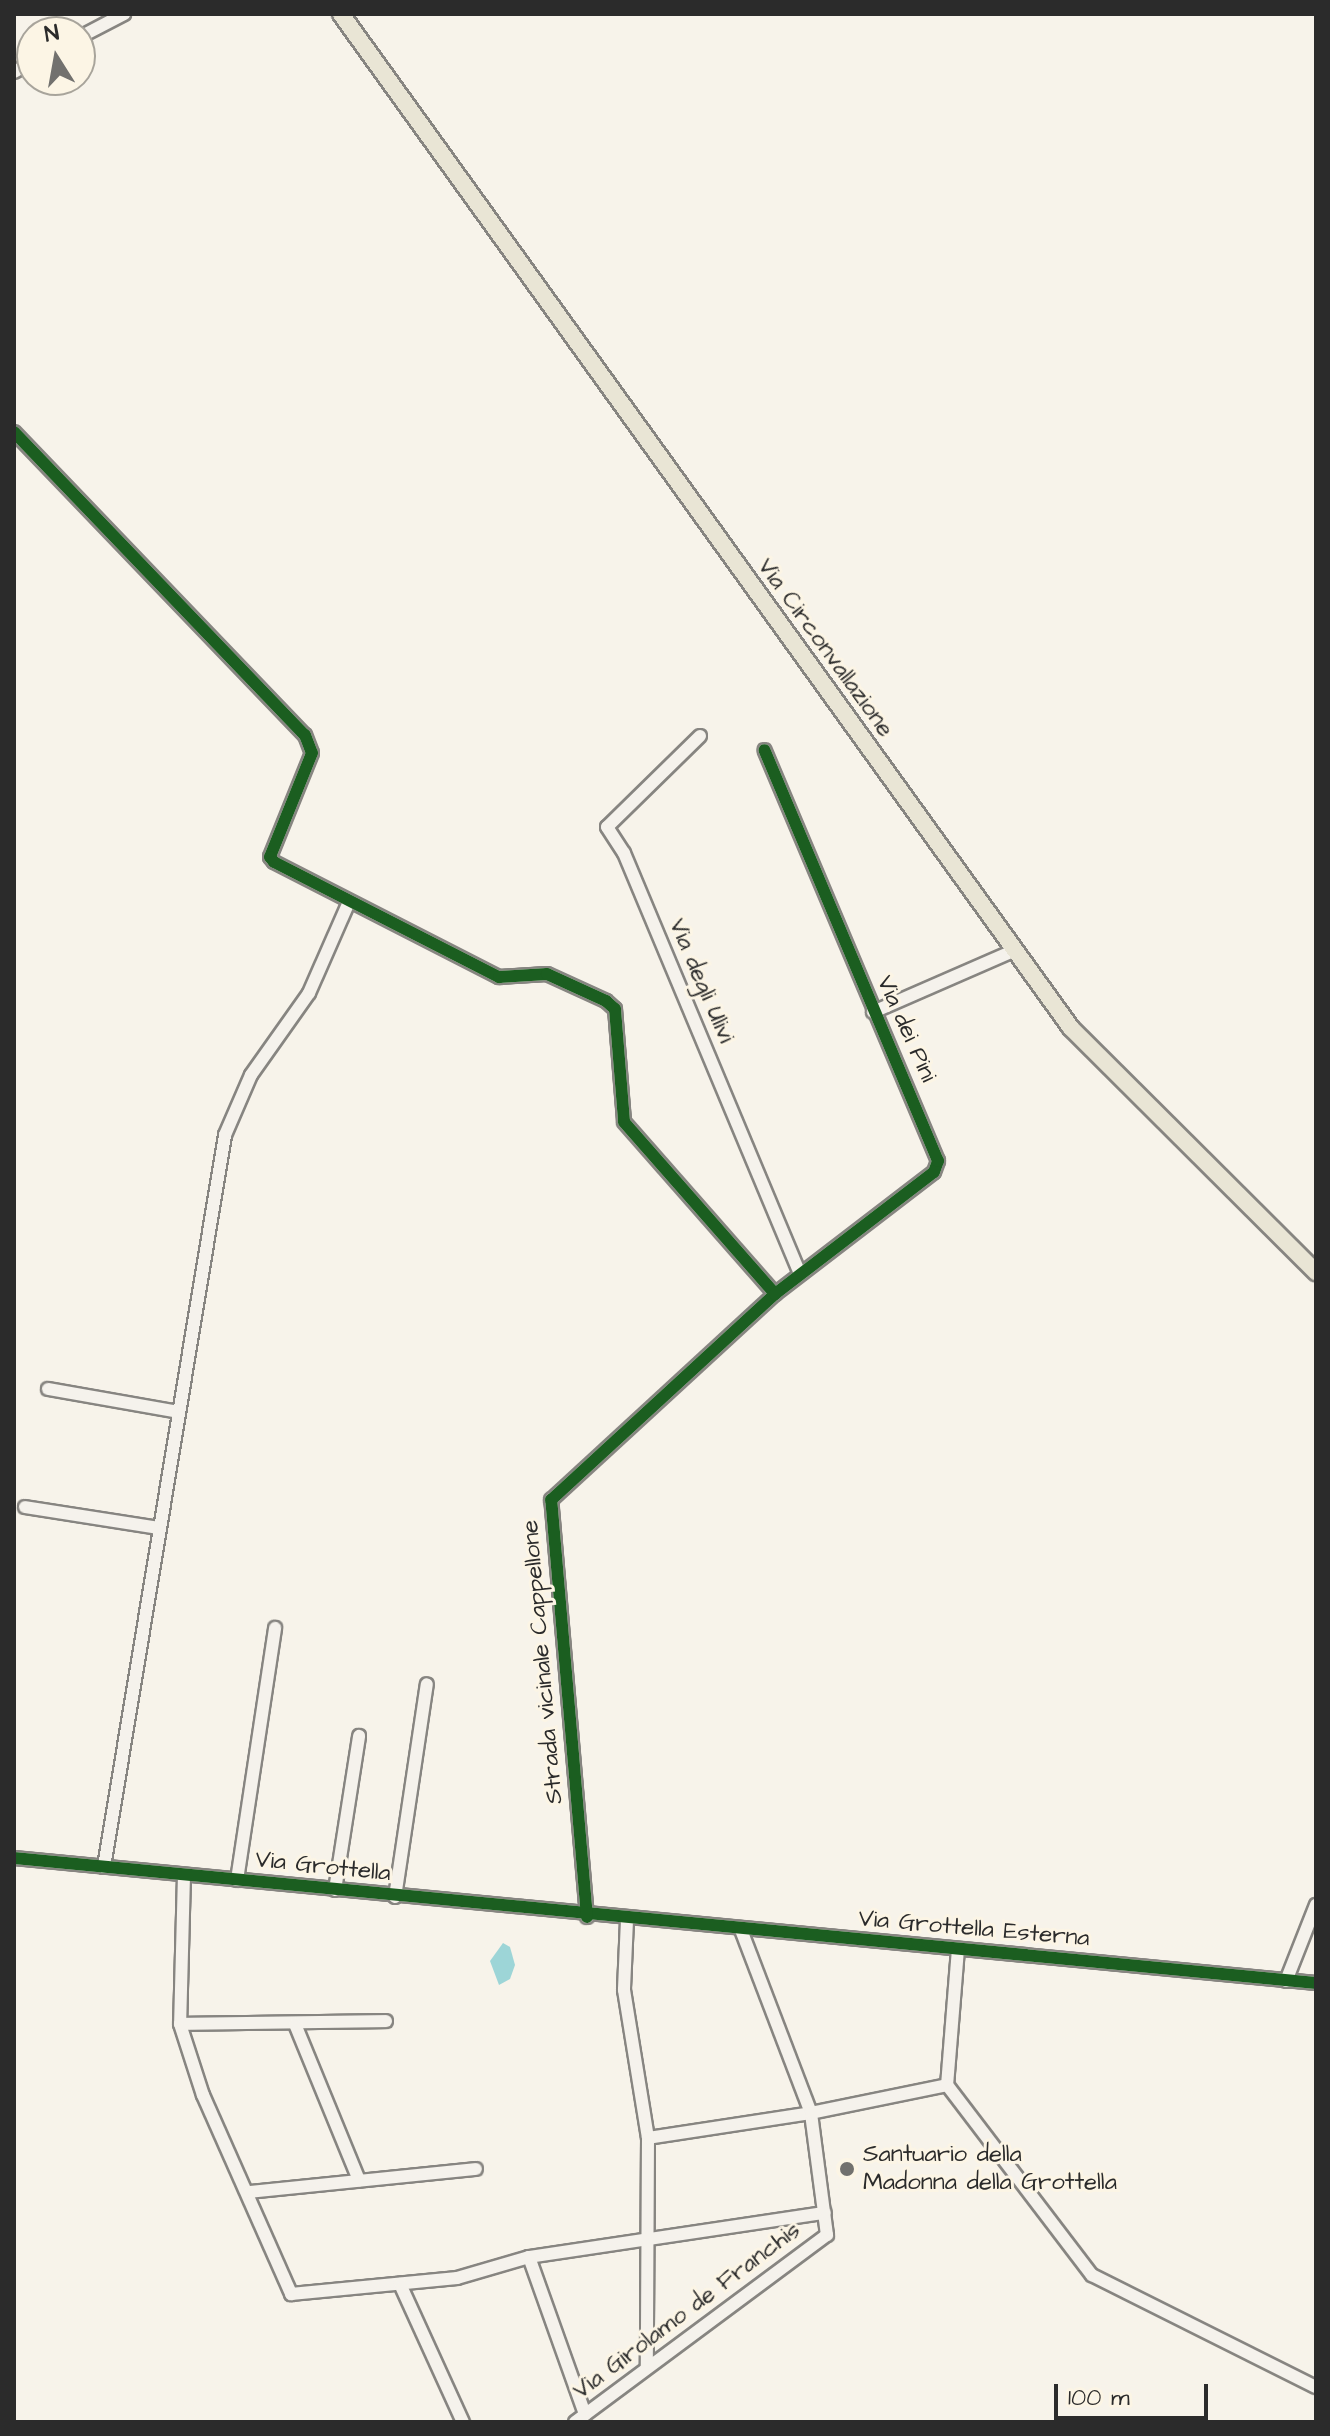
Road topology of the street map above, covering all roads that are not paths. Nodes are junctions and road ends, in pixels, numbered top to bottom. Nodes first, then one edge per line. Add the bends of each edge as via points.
1 (124, 14) edge
2 (341, 14) edge
3 (96, 29) edge
4 (14, 432) edge
5 (700, 736) dead end
6 (764, 750) dead end
7 (349, 902) junction
8 (1013, 951) junction
9 (873, 1012) junction
10 (1316, 1272) edge
11 (800, 1274) junction
12 (775, 1294) junction
13 (48, 1389) dead end
14 (178, 1412) junction
15 (25, 1507) dead end
16 (159, 1528) junction
17 (275, 1628) dead end
18 (427, 1684) dead end
19 (359, 1736) dead end
20 (14, 1858) edge
21 (104, 1867) junction
22 (184, 1875) junction
23 (237, 1880) junction
24 (335, 1890) junction
25 (395, 1897) junction
26 (1316, 1905) edge
27 (587, 1917) junction
28 (627, 1920) junction
29 (741, 1930) junction
30 (958, 1949) junction
31 (1286, 1981) junction
32 (1316, 1983) edge
33 (386, 2021) dead end
34 (180, 2024) junction
35 (295, 2024) junction
36 (947, 2085) junction
37 (811, 2113) junction
38 (648, 2138) junction
39 (476, 2169) dead end
40 (359, 2180) junction
41 (249, 2192) junction
42 (825, 2213) junction
43 (647, 2238) junction
44 (529, 2257) junction
45 (400, 2284) junction
46 (647, 2366) junction
47 (1316, 2387) edge
48 (580, 2418) edge
49 (463, 2422) edge

1 - 3 street
2 - 8 main road, Via Circonvallazione
4 - 7 street via 305,735 312,753 270,857
5 - 11 street, Via degli Ulivi via 607,827 624,853
6 - 9 street, Via dei Pini
7 - 12 street via 499,977 547,974 615,1009 624,1122
7 - 14 street via 309,993 251,1075 225,1135
8 - 9 street
8 - 10 main road, Via Circonvallazione via 1071,1028
9 - 11 street, Via dei Pini via 938,1161 934,1172
11 - 12 street, Strada vicinale Cappellone
12 - 27 street, Strada vicinale Cappellone via 551,1500
13 - 14 street
14 - 16 street
15 - 16 street
16 - 21 street
17 - 23 street
18 - 25 street
19 - 24 street
20 - 21 street, Via Grottella
21 - 22 street, Via Grottella
22 - 23 street, Via Grottella
22 - 34 street
23 - 24 street, Via Grottella
24 - 25 street, Via Grottella
25 - 27 street, Via Grottella
26 - 31 street
27 - 28 street, Via Grottella
28 - 29 street, Via Grottella Esterna
28 - 38 street via 624,1990
29 - 30 street, Via Grottella Esterna
29 - 37 street
30 - 31 street, Via Grottella Esterna
30 - 36 street
31 - 32 street, Via Grottella Esterna
33 - 35 street
34 - 35 street
34 - 41 street via 203,2095
35 - 40 street
36 - 37 street
36 - 47 street via 1092,2275
37 - 38 street
37 - 42 street
38 - 43 street
39 - 40 street
40 - 41 street
41 - 45 street via 291,2294
42 - 43 street
42 - 46 street, Via Girolamo de Franchis via 827,2235
43 - 44 street
43 - 46 street
44 - 45 street via 457,2278
44 - 48 street
45 - 49 street
46 - 48 street, Via Girolamo de Franchis

